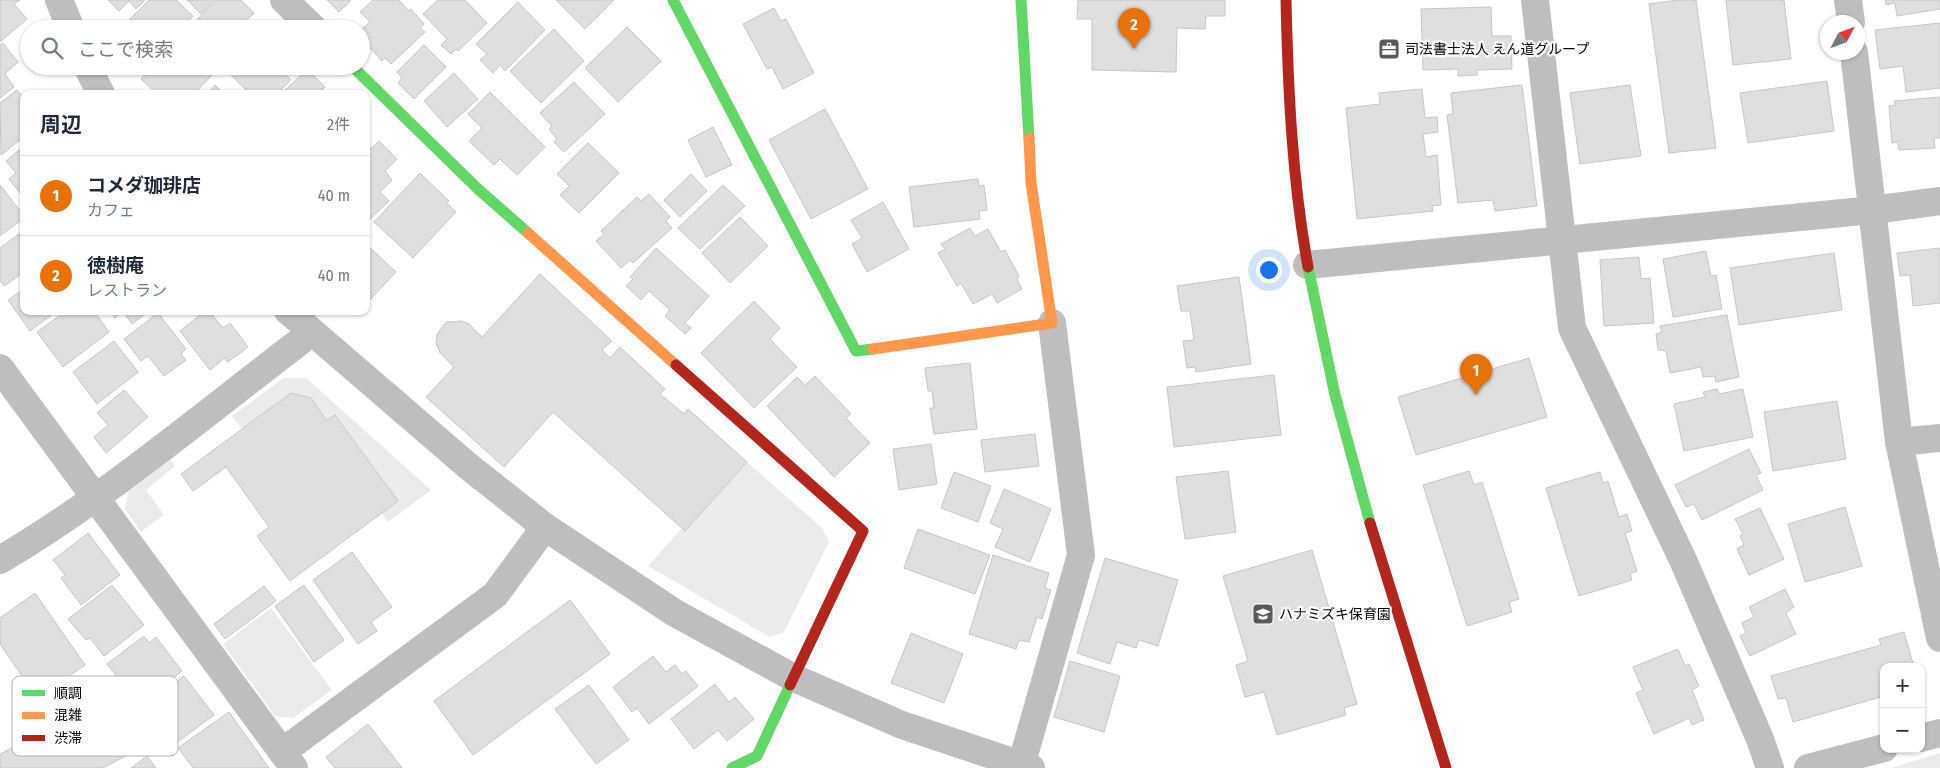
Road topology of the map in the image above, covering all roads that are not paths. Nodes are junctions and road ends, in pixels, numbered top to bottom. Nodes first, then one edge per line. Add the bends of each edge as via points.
1 (59, 0) edge
2 (284, 0) edge
3 (673, 0) edge
4 (1021, 0) edge
5 (1286, 0) edge
6 (1536, 0) edge
7 (1848, 0) edge
8 (1850, 15) edge
9 (67, 20) edge
10 (305, 20) edge
11 (1855, 60) edge
12 (92, 75) edge
13 (361, 75) edge
14 (99, 90) edge
15 (1940, 202) edge
16 (1873, 210) junction
17 (1562, 240) junction
18 (1307, 265) junction
19 (292, 315) edge
20 (1052, 323) junction
21 (311, 332) junction
22 (0, 368) edge
23 (1940, 438) edge
24 (1899, 442) junction
25 (95, 498) junction
26 (545, 527) junction
27 (0, 560) edge
28 (1940, 638) edge
29 (794, 678) junction
30 (1940, 733) edge
31 (1925, 737) edge
32 (1880, 749) edge
33 (288, 760) edge
34 (1026, 767) edge
35 (732, 768) edge
36 (1446, 768) edge
37 (1770, 768) edge
38 (1808, 768) edge

1 - 9 street
2 - 10 street
3 - 20 street via 856,351
4 - 20 street via 1031,183
5 - 18 street via 1289,116
6 - 17 street
7 - 8 street
11 - 16 street
12 - 14 street
13 - 29 street via 478,189 863,531
15 - 16 street
16 - 17 street
16 - 24 street
17 - 18 street
17 - 37 street via 1572,328 1683,560
18 - 36 street via 1344,434
19 - 21 street
20 - 34 street via 1081,555
21 - 25 street
21 - 26 street
22 - 25 street
23 - 24 street
24 - 28 street
25 - 27 street
25 - 33 street
26 - 29 street via 675,613
26 - 33 street via 494,596
29 - 34 street via 902,724
29 - 35 street via 757,756
30 - 31 street
32 - 38 street

